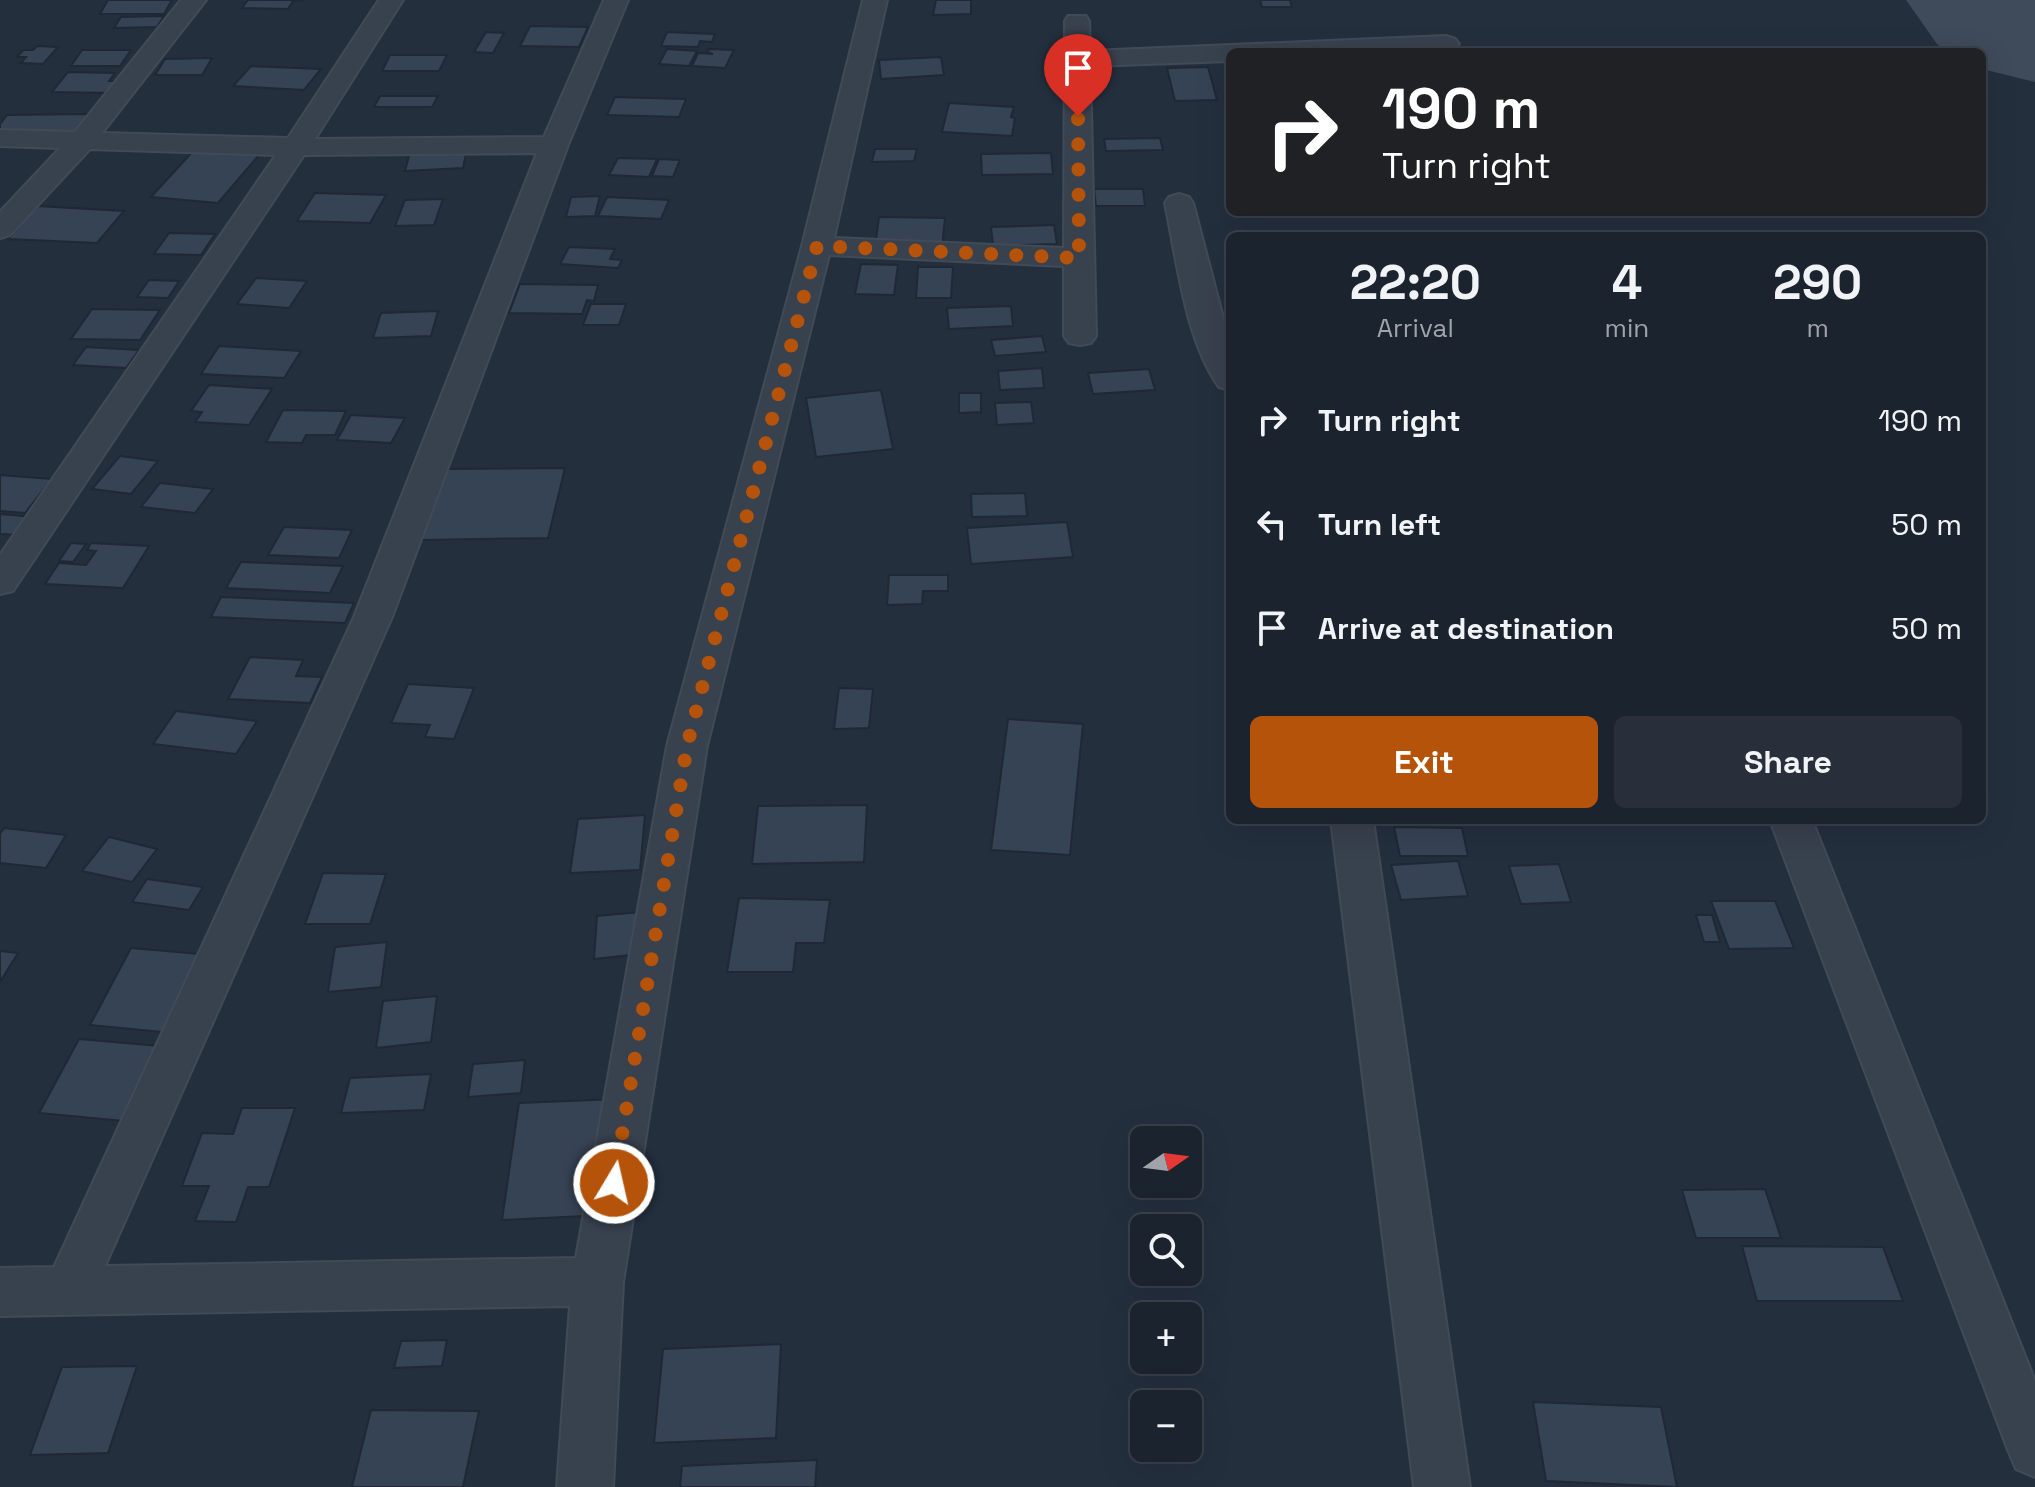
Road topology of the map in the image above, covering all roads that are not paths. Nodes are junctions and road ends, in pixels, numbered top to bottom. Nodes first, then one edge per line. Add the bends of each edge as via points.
1 (194, 0) edge
2 (391, 0) edge
3 (616, 0) edge
4 (875, 0) edge
5 (1077, 21) dead end
6 (1446, 44) dead end
7 (1346, 48) edge
8 (1226, 53) edge
9 (1077, 59) junction
10 (0, 138) edge
11 (81, 142) junction
12 (554, 145) junction
13 (296, 147) junction
14 (1179, 203) dead end
15 (0, 229) edge
16 (817, 246) junction
17 (1079, 258) junction
18 (1220, 333) edge
19 (1080, 336) dead end
20 (1226, 361) edge
21 (0, 582) edge
22 (1353, 824) edge
23 (1793, 824) edge
24 (597, 1282) junction
25 (69, 1290) junction
26 (0, 1292) edge
27 (2035, 1450) edge
28 (585, 1487) edge
29 (1442, 1487) edge

1 - 11 street
2 - 13 street
3 - 12 street
4 - 16 street
5 - 9 street
6 - 7 street
8 - 9 street
9 - 17 street
10 - 11 street
11 - 13 street
11 - 15 street
12 - 13 street
12 - 25 street via 373,617
13 - 21 street
14 - 18 street
16 - 17 street
16 - 24 street via 687,746
17 - 19 street
18 - 20 street
22 - 29 street
23 - 27 street
24 - 25 street
24 - 28 street
25 - 26 street

